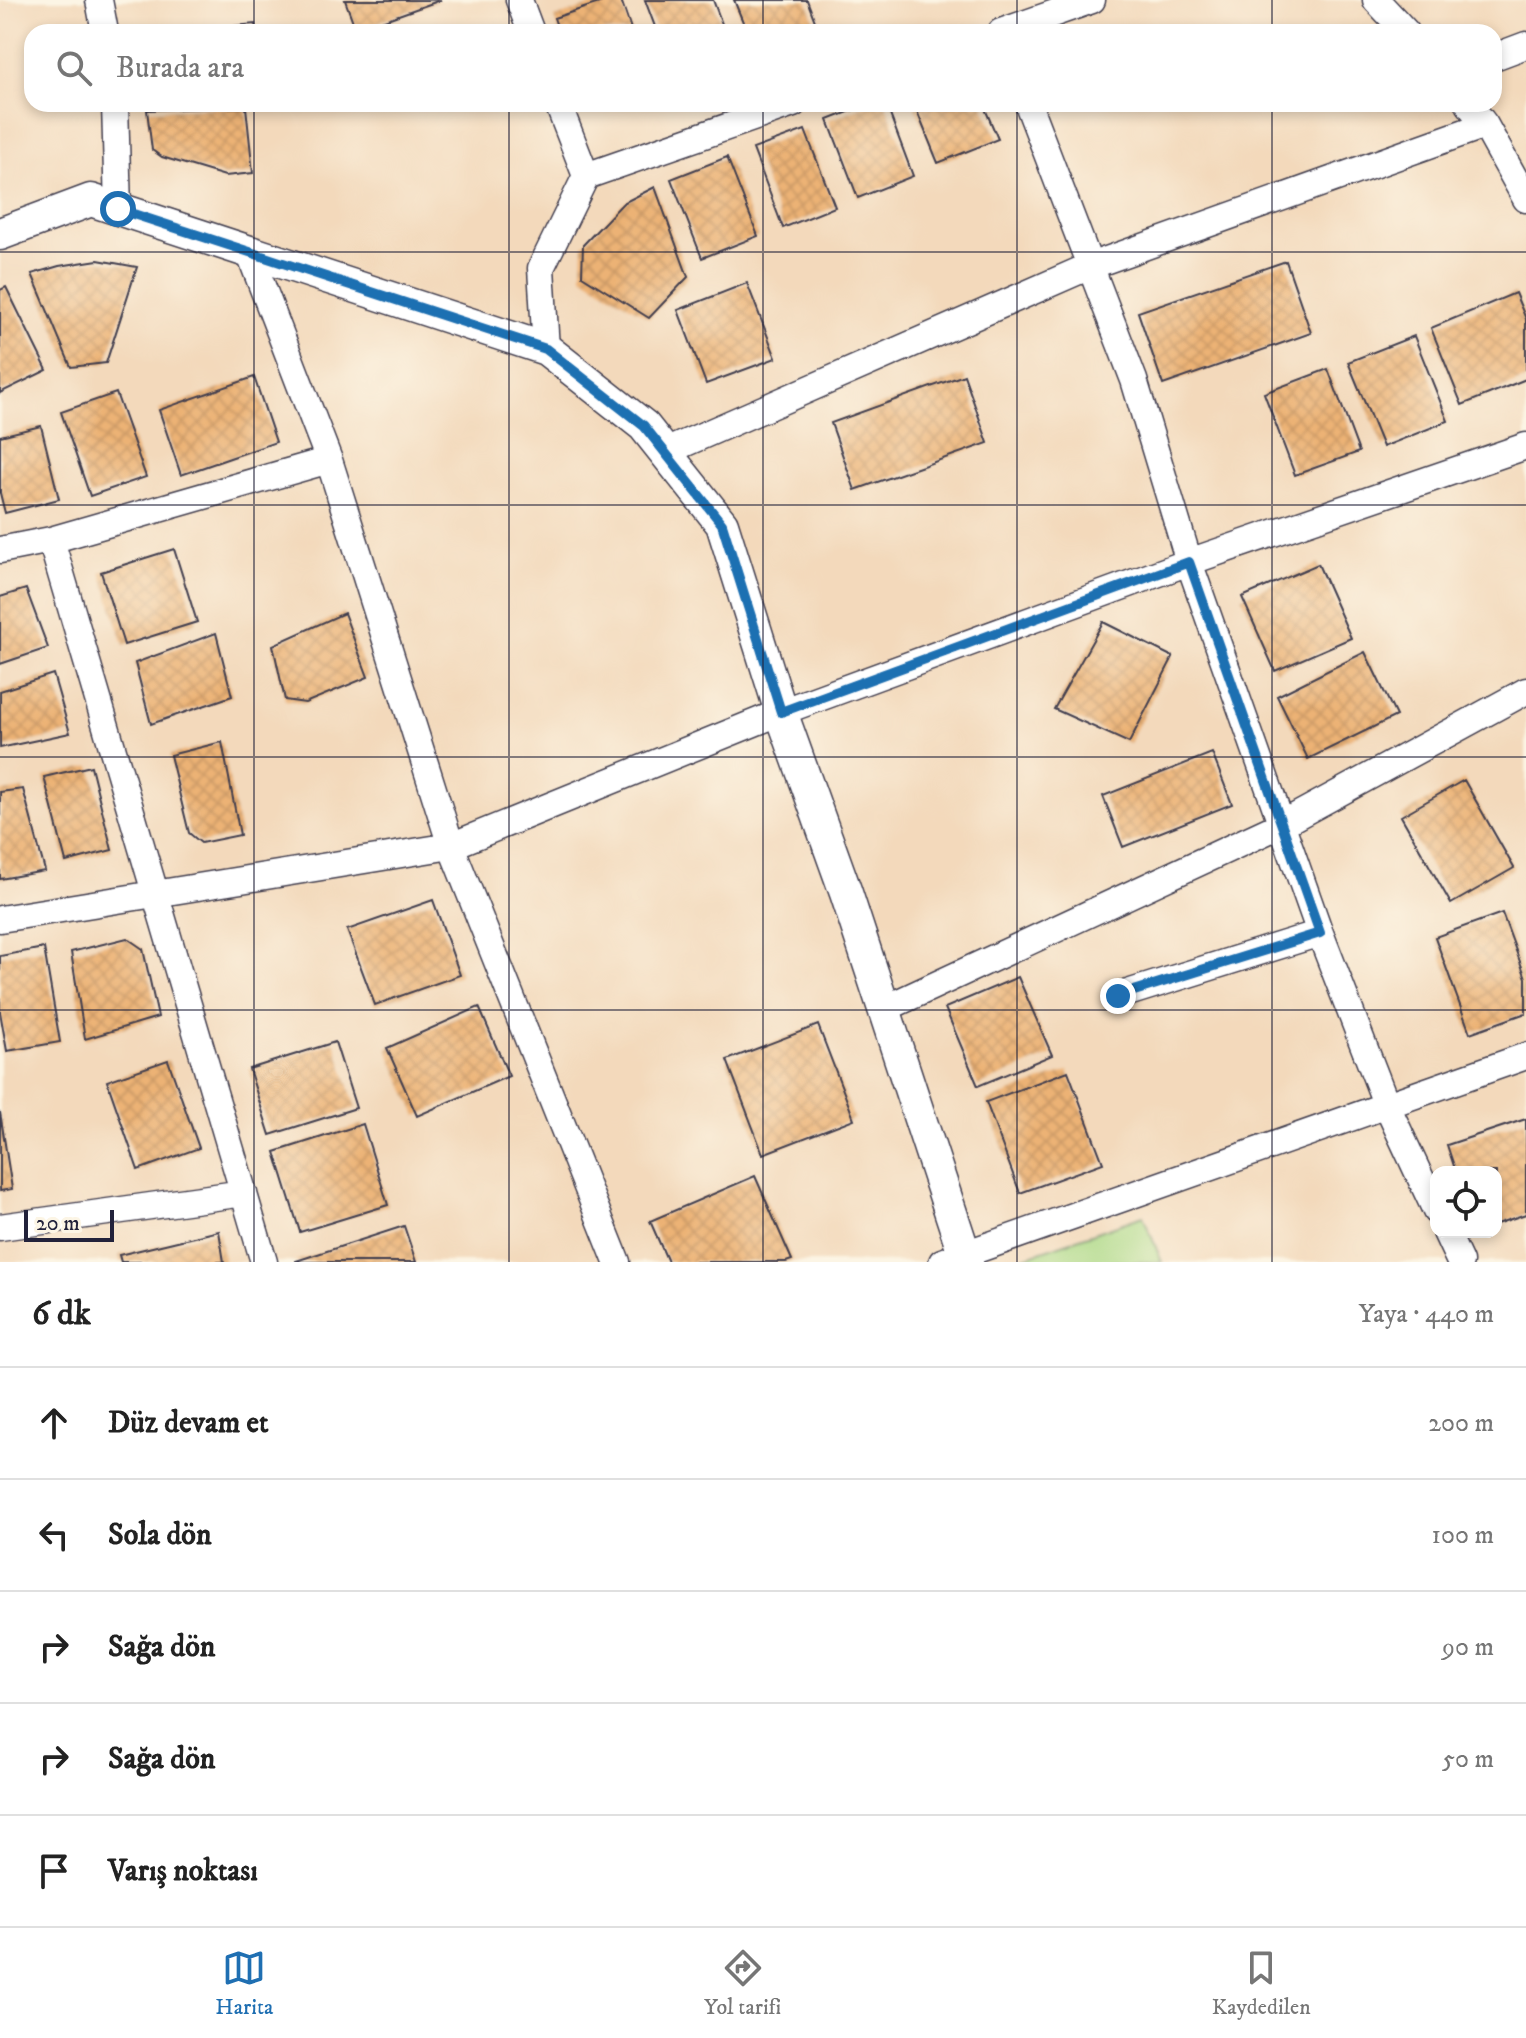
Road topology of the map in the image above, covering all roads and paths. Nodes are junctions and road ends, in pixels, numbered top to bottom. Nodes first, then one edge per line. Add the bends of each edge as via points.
1 (99, 0) edge
2 (519, 0) edge
3 (1092, 0) edge
4 (1376, 0) edge
5 (104, 24) edge
6 (528, 24) edge
7 (1024, 24) edge
8 (1398, 24) edge
9 (1526, 45) edge
10 (1502, 54) edge
11 (115, 112) edge
12 (561, 112) edge
13 (770, 112) edge
14 (1031, 112) edge
15 (1475, 112) edge
16 (1485, 125) junction
17 (586, 176) junction
18 (1526, 199) edge
19 (118, 209) junction
20 (0, 234) edge
21 (249, 252) junction
22 (1090, 266) junction
23 (546, 349) junction
24 (1526, 446) edge
25 (665, 452) junction
26 (329, 460) junction
27 (51, 540) junction
28 (0, 550) edge
29 (1189, 562) junction
30 (1526, 691) edge
31 (781, 712) junction
32 (1282, 824) junction
33 (451, 846) junction
34 (157, 894) junction
35 (0, 919) edge
36 (1320, 933) junction
37 (1118, 996) dead end
38 (884, 1009) junction
39 (1526, 1056) edge
40 (1387, 1106) junction
41 (244, 1193) junction
42 (1430, 1198) edge
43 (0, 1227) edge
44 (1449, 1238) edge
45 (957, 1259) edge
46 (264, 1262) edge
47 (617, 1262) edge
48 (1460, 1262) edge

1 - 5 street
2 - 6 street
3 - 7 street
4 - 8 street
9 - 10 street
11 - 19 street
12 - 17 street
13 - 17 street
14 - 22 street
15 - 16 street
16 - 18 street
16 - 22 street
17 - 23 street via 541,268
19 - 20 street via 91,200
19 - 21 street
21 - 23 street
21 - 26 street
22 - 25 street
22 - 29 street via 1134,380
23 - 25 street via 644,426
24 - 29 street
25 - 31 street via 722,524
26 - 27 street
26 - 33 street
27 - 28 street
27 - 34 street
29 - 31 street
29 - 32 street
30 - 32 street
31 - 33 street
31 - 38 street
32 - 36 street
32 - 38 street
33 - 34 street
33 - 47 street
34 - 35 street
34 - 41 street
36 - 37 street
36 - 40 street
38 - 45 street
39 - 40 street
40 - 42 street
40 - 45 street
41 - 43 street
41 - 46 street
44 - 48 street

